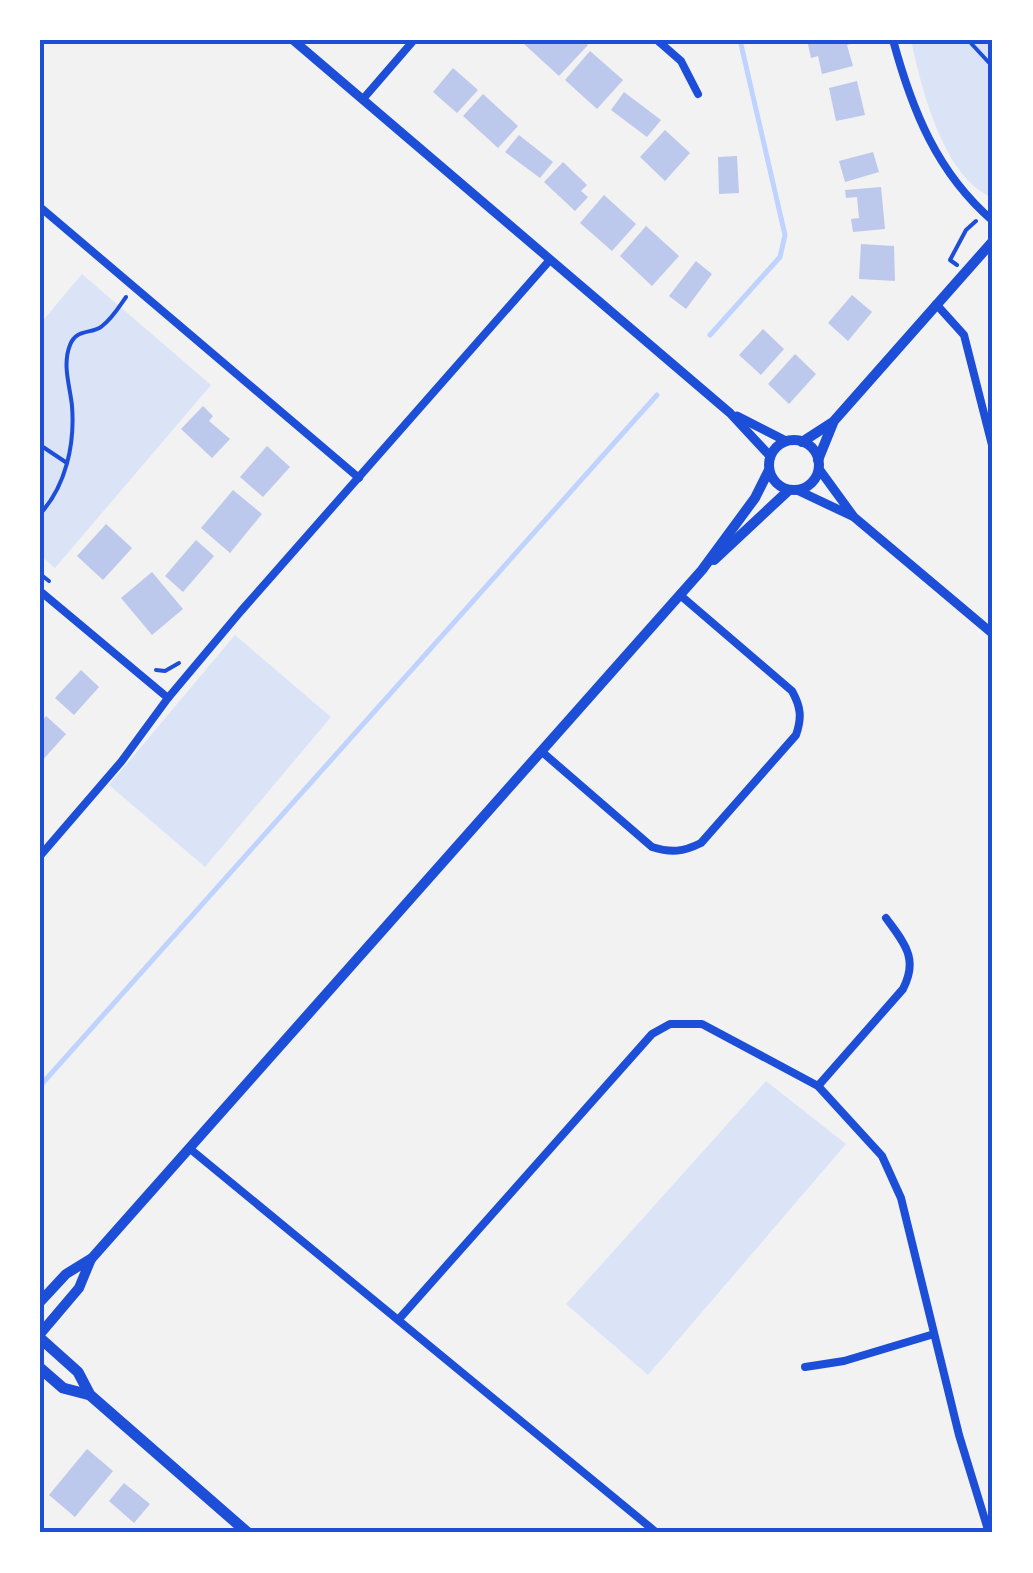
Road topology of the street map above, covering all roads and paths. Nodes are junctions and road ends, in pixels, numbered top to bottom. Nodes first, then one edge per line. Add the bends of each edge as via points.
1 (293, 40) edge
2 (414, 40) edge
3 (657, 40) edge
4 (893, 40) edge
5 (968, 40) edge
6 (993, 68) edge
7 (698, 94) dead end
8 (363, 100) junction
9 (40, 207) edge
10 (993, 221) edge
11 (975, 223) dead end
12 (993, 241) edge
13 (950, 260) dead end
14 (550, 261) junction
15 (127, 295) dead end
16 (936, 304) junction
17 (730, 413) junction
18 (833, 422) junction
19 (786, 441) junction
20 (802, 442) junction
21 (40, 446) edge
22 (993, 450) edge
23 (770, 456) junction
24 (67, 463) junction
25 (818, 464) junction
26 (769, 470) junction
27 (359, 478) junction
28 (793, 490) junction
29 (40, 514) edge
30 (854, 517) junction
31 (702, 570) junction
32 (40, 592) edge
33 (680, 594) junction
34 (991, 628) edge
35 (168, 698) junction
36 (540, 751) junction
37 (40, 856) edge
38 (886, 918) dead end
39 (818, 1086) junction
40 (189, 1148) junction
41 (92, 1258) junction
42 (40, 1302) edge
43 (398, 1319) junction
44 (934, 1334) junction
45 (40, 1336) edge
46 (805, 1366) dead end
47 (40, 1368) edge
48 (90, 1395) junction
49 (248, 1533) edge
50 (657, 1533) edge
51 (989, 1533) edge

1 - 8 street
2 - 8 street
3 - 7 street via 681,61
4 - 10 street via 930,145
5 - 6 path
8 - 14 street
9 - 27 street
11 - 13 path
12 - 16 main road
14 - 17 street
14 - 27 street
15 - 24 path via 102,326 70,344
16 - 18 main road
16 - 22 street via 964,335
17 - 19 street
17 - 23 street
18 - 20 main road
18 - 25 main road
19 - 20 main road
19 - 23 main road
20 - 25 main road
21 - 24 path
23 - 26 main road
24 - 29 path
25 - 28 main road via 812,483
25 - 30 street
26 - 28 main road via 775,482
26 - 31 main road
27 - 35 street
28 - 30 street
28 - 31 main road
30 - 34 street
31 - 33 main road
32 - 35 street
33 - 36 main road
33 - 36 street via 792,691 800,706 796,735 701,843 685,851 652,847
35 - 37 street
36 - 40 main road
38 - 39 street via 905,943 911,974
39 - 43 street via 702,1024 670,1024 652,1034
39 - 44 street via 882,1156 901,1198
40 - 41 main road
40 - 43 street
41 - 42 main road
41 - 45 main road via 79,1288
43 - 50 street
44 - 46 street via 844,1362
44 - 51 street
45 - 48 main road via 78,1372
47 - 48 main road via 64,1388
48 - 49 main road

